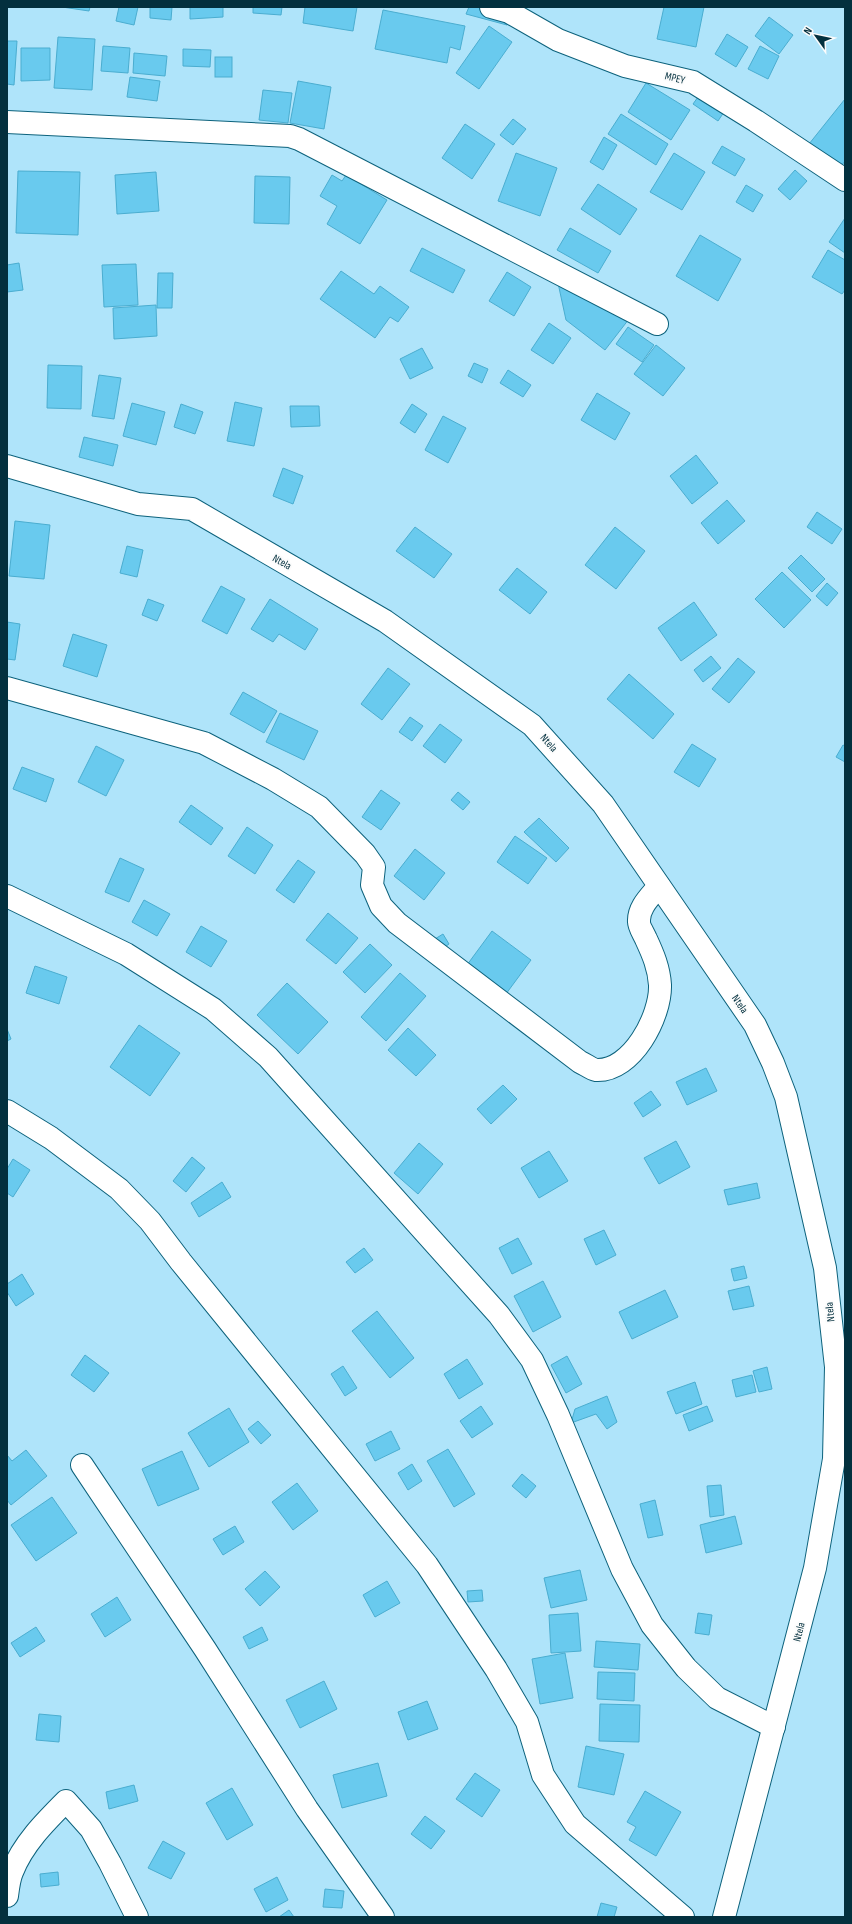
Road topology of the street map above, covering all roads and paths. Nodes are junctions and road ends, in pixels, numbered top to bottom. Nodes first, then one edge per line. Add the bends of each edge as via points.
1 (491, 7) edge
2 (7, 122) edge
3 (845, 180) edge
4 (657, 324) dead end
5 (7, 466) edge
6 (7, 688) edge
7 (659, 886) junction
8 (7, 896) edge
9 (7, 1111) edge
10 (82, 1465) dead end
11 (774, 1727) junction
12 (7, 1896) edge
13 (137, 1917) edge
14 (383, 1917) edge
15 (683, 1917) edge
16 (724, 1917) edge

1 - 3 street, MPEY via 509,12 558,40 625,66 693,82
2 - 4 street via 282,135 294,138
5 - 7 street, Ntela via 138,504 192,509 386,621 532,725 603,804
6 - 7 street via 204,743 319,807 365,854 374,868 372,884 382,906 397,923 580,1062 595,1070 608,1069 628,1058 643,1039 654,1016 660,986 657,962 639,922 643,904
7 - 11 street, Ntela via 755,1025 773,1063 786,1097 825,1268 836,1367 834,1459 815,1568
8 - 11 street via 126,954 213,1009 268,1057 499,1315 532,1360 558,1415 622,1569 652,1625 686,1668 717,1698
9 - 15 street via 51,1138 119,1189 150,1221 180,1262 427,1565 496,1669 527,1722 543,1775 576,1824
10 - 14 street via 308,1809
11 - 16 street, Ntela
12 - 13 street via 12,1873 28,1843 66,1801 90,1829

